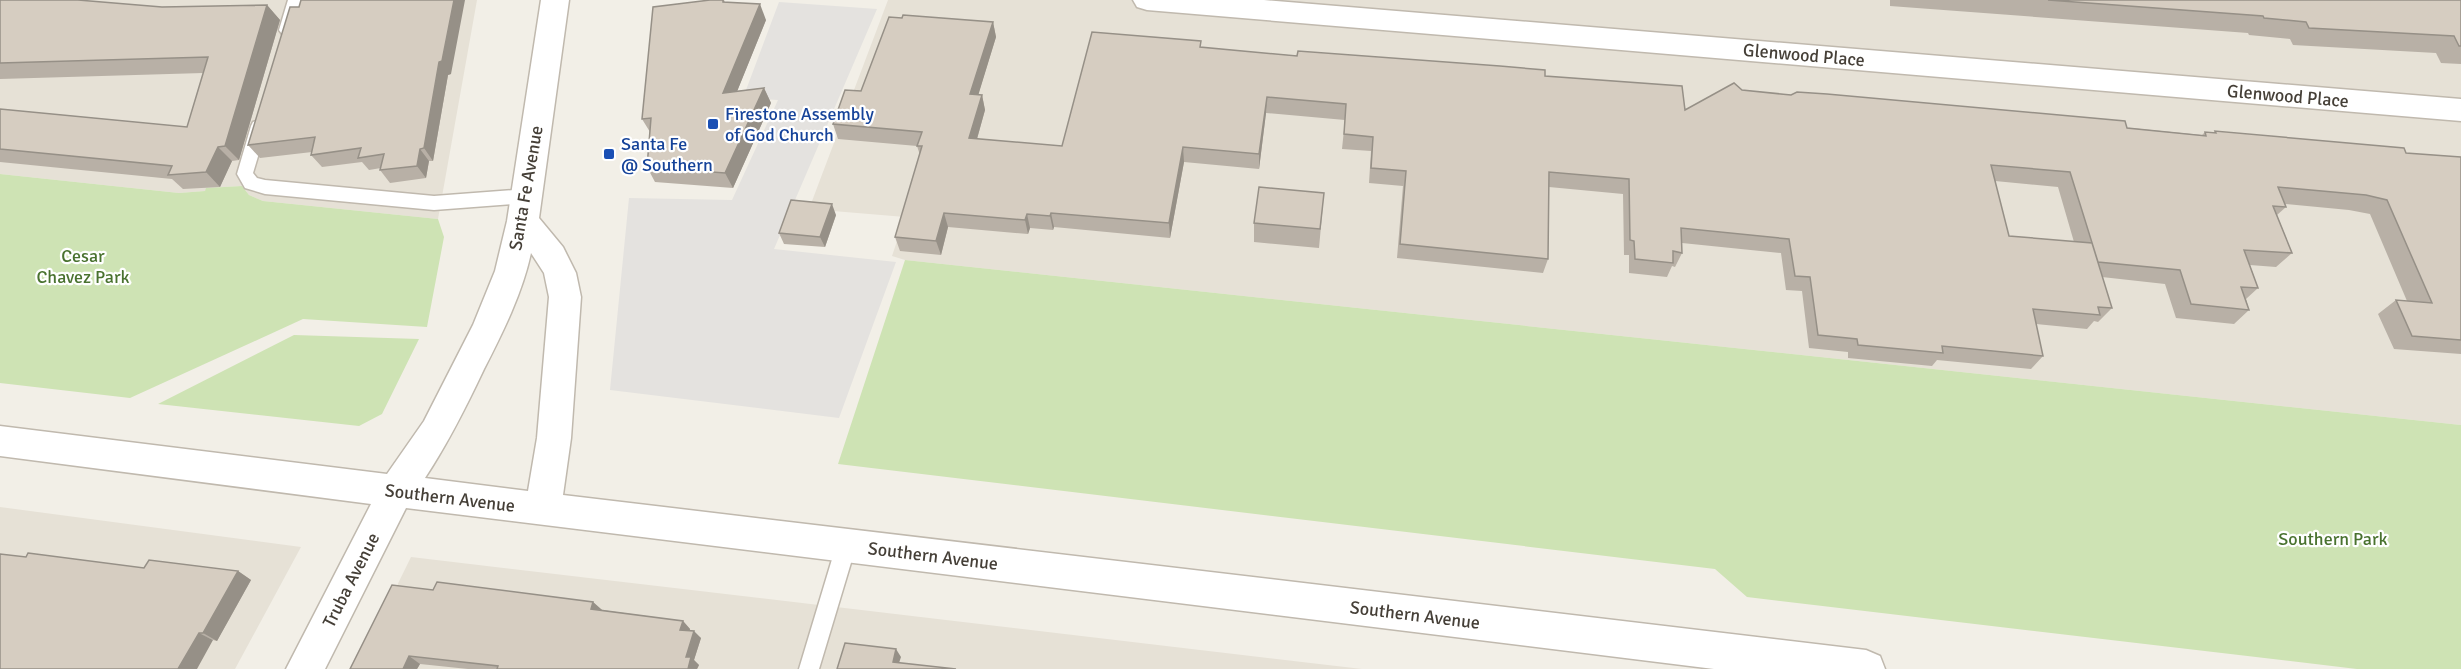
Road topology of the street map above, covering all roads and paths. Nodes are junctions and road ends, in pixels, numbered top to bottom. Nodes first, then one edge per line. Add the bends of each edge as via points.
1 (296, 0) edge
2 (555, 0) edge
3 (1147, 0) edge
4 (283, 44) edge
5 (264, 110) edge
6 (2461, 111) edge
7 (525, 209) junction
8 (0, 441) edge
9 (396, 491) junction
10 (543, 509) junction
11 (846, 546) junction
12 (305, 669) edge
13 (809, 669) edge
14 (1866, 669) edge

1 - 4 lane
2 - 7 street, Santa Fe Avenue
3 - 6 street, Glenwood Place
5 - 7 lane via 245,174 251,183
7 - 9 street, Santa Fe Avenue via 511,271 489,326 436,432
7 - 10 street via 560,273 565,297 554,438
8 - 9 street, Southern Avenue
9 - 10 street, Southern Avenue
9 - 12 street, Truba Avenue
10 - 11 street, Southern Avenue
11 - 13 lane
11 - 14 street, Southern Avenue

